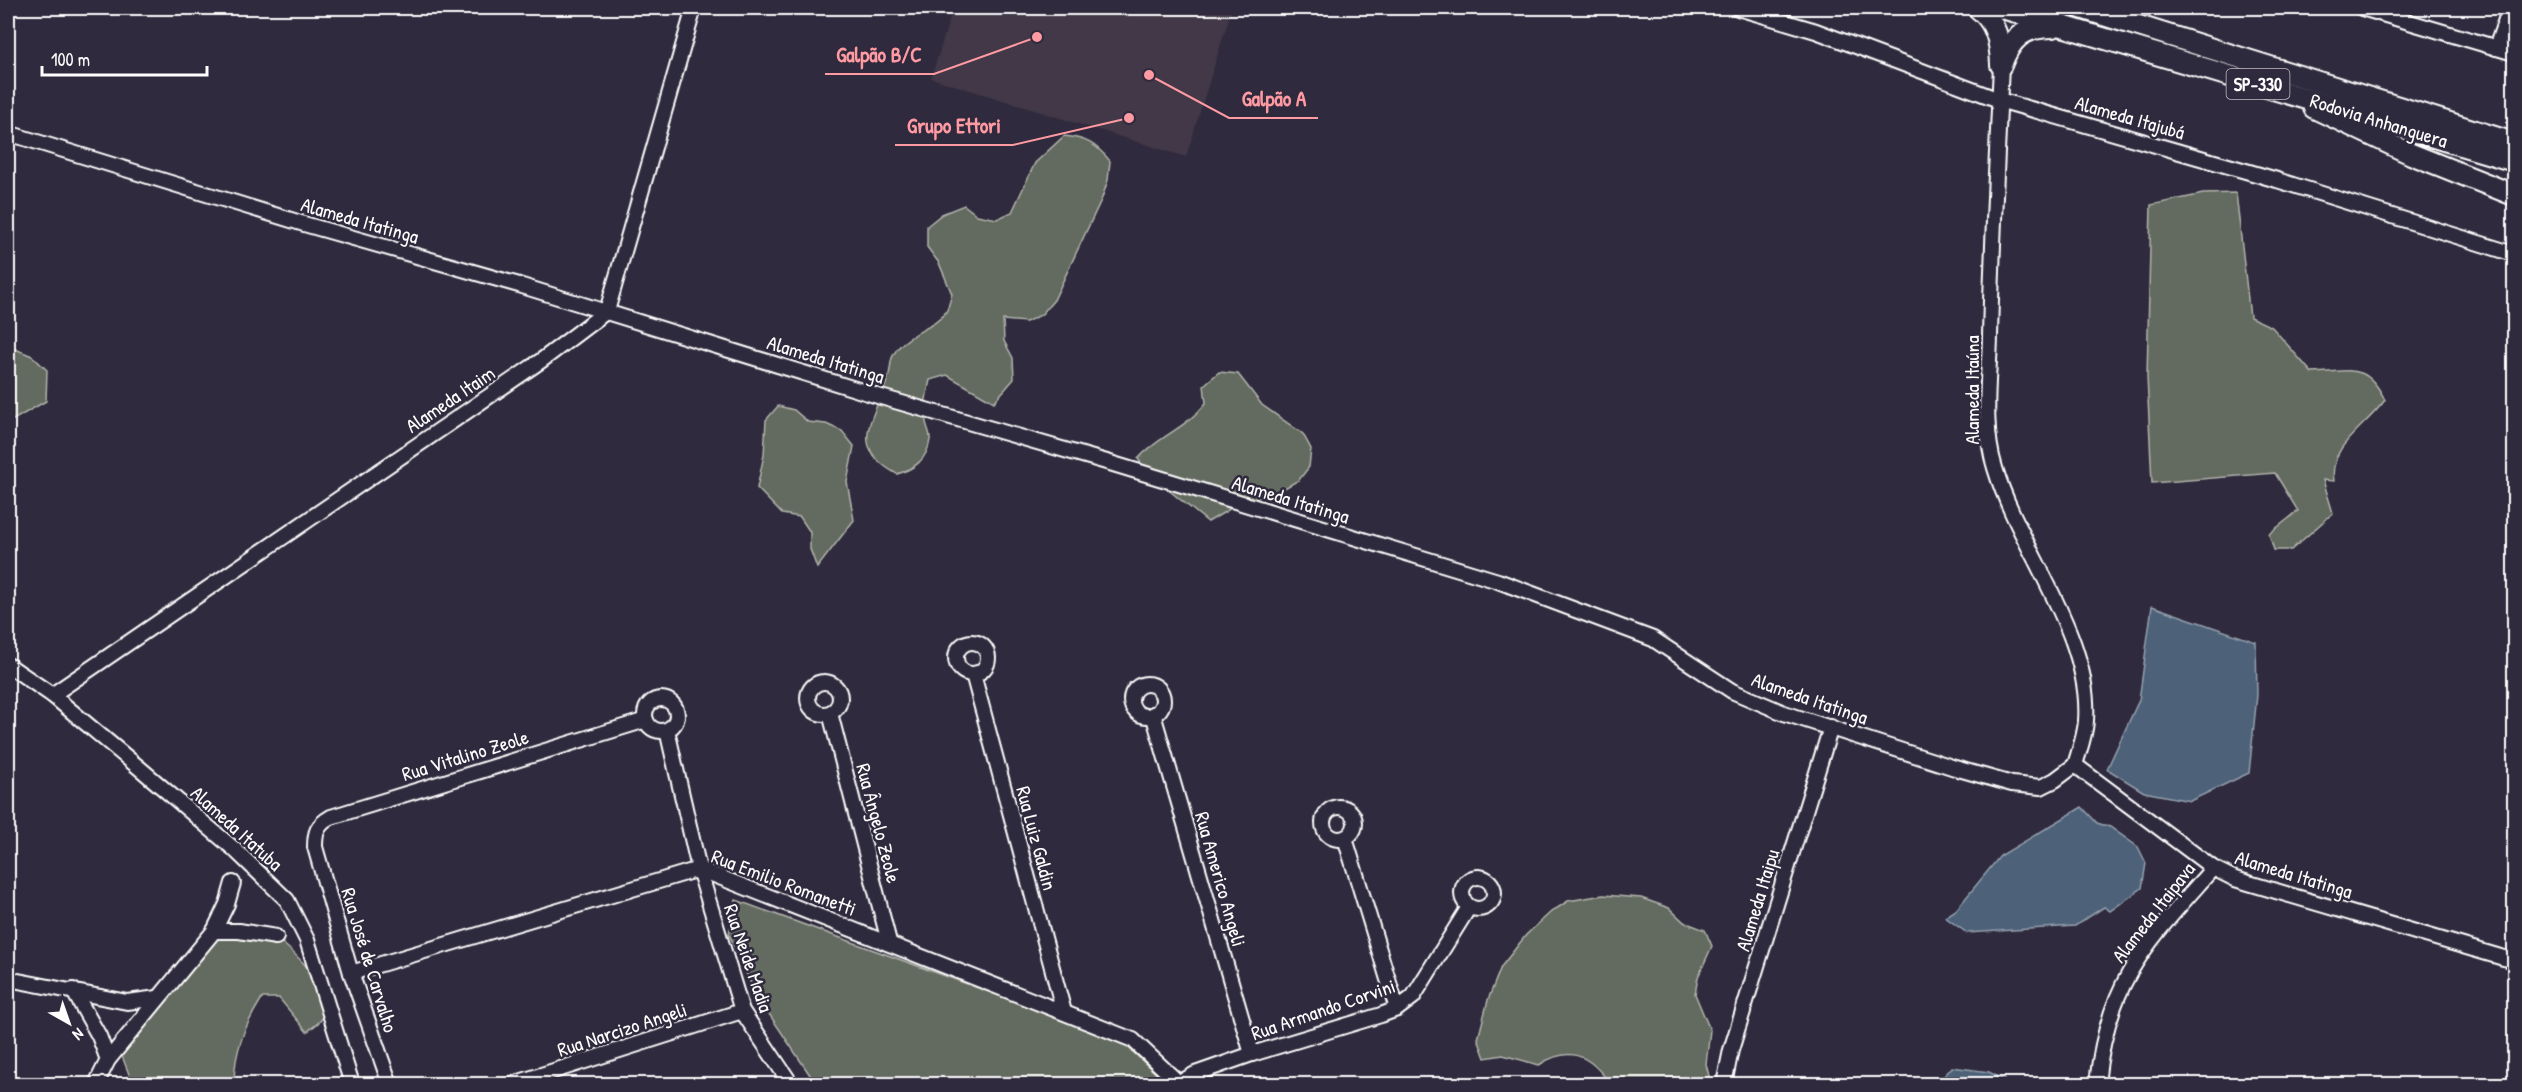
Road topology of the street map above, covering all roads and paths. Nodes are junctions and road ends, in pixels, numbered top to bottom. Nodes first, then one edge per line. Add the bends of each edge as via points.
1 (694, 8) edge
2 (1738, 8) edge
3 (1978, 8) edge
4 (2002, 8) edge
5 (2080, 8) edge
6 (2362, 8) edge
7 (2510, 8) edge
8 (2068, 27) junction
9 (2496, 48) junction
10 (2514, 53) edge
11 (2001, 66) junction
12 (2283, 91) junction
13 (1999, 100) junction
14 (8, 133) edge
15 (2514, 143) edge
16 (2514, 160) edge
17 (2514, 195) edge
18 (2514, 254) edge
19 (607, 311) junction
20 (8, 665) edge
21 (973, 674) dead end
22 (52, 695) junction
23 (830, 713) dead end
24 (1153, 714) dead end
25 (646, 720) junction
26 (1830, 727) junction
27 (667, 730) junction
28 (2075, 765) junction
29 (1345, 838) dead end
30 (315, 847) joint
31 (2213, 868) junction
32 (699, 869) junction
33 (233, 883) dead end
34 (1469, 907) dead end
35 (214, 931) junction
36 (276, 937) dead end
37 (890, 942) junction
38 (2514, 961) edge
39 (351, 973) junction
40 (8, 979) edge
41 (73, 990) junction
42 (158, 998) junction
43 (1396, 1009) junction
44 (742, 1011) junction
45 (1064, 1012) junction
46 (1252, 1054) junction
47 (108, 1060) junction
48 (96, 1084) edge
49 (352, 1084) edge
50 (390, 1084) edge
51 (513, 1084) edge
52 (791, 1084) edge
53 (1179, 1084) edge
54 (1724, 1084) edge
55 (2097, 1084) edge

1 - 19 street
2 - 13 street, Alameda Itajubá via 1816,31
3 - 11 highway via 1989,18 2000,42
4 - 8 highway, Rodovia Anhanguera / SP-330
5 - 15 highway, Rodovia Anhanguera / SP-330
6 - 9 street
7 - 9 street
8 - 11 highway via 2024,31 2010,45
8 - 12 highway, Rodovia Anhanguera / SP-330
9 - 10 street
11 - 13 street, Alameda Itaúna
12 - 16 highway, Rodovia Anhanguera / SP-330
12 - 17 highway via 2336,121
13 - 18 street, Alameda Itajubá
13 - 28 street, Alameda Itaúna via 1990,316 1990,450 2001,488 2071,635 2080,663 2086,722
14 - 19 street, Alameda Itatinga via 304,225
19 - 22 street, Alameda Itaim via 542,360
19 - 26 street, Alameda Itatinga via 1498,581 1653,639 1732,691
20 - 22 street, Alameda Itatuba
21 - 45 street, Rua Luiz Galdin
22 - 49 street, Alameda Itatuba via 191,812 287,900 307,940
23 - 37 street, Rua Ângelo Zeole
24 - 46 street, Rua Americo Angeli
25 - 27 street via 657,730
25 - 27 street via 649,705 658,699 668,700 677,713 675,723
25 - 30 street, Rua Vitalino Zeole via 331,817 316,830
26 - 28 street, Alameda Itatinga via 2028,787 2041,787
26 - 54 street, Alameda Itaipu
27 - 32 street, Rua Neide Madia
28 - 31 street, Alameda Itatinga
29 - 43 street
30 - 39 street, Rua José de Carvalho
31 - 38 street, Alameda Itatinga via 2235,879
31 - 55 street, Alameda Itaipava via 2137,958 2120,988 2106,1026
32 - 37 street, Rua Emilio Romanetti
32 - 39 street, Rua Emilio Romanetti
32 - 44 street, Rua Neide Madia
33 - 35 street
34 - 43 street, Rua Armando Corvini via 1420,988
35 - 36 street
35 - 42 street
37 - 45 street, Rua Emilio Romanetti
39 - 50 street, Rua José de Carvalho
40 - 41 street
41 - 42 street via 127,1002
41 - 47 street
42 - 47 street
43 - 46 street, Rua Armando Corvini
44 - 51 street, Rua Narcizo Angeli
44 - 52 street, Rua Neide Madia
45 - 53 street, Rua Emilio Romanetti via 1133,1040
46 - 53 street, Rua Armando Corvini via 1195,1074
47 - 48 street

